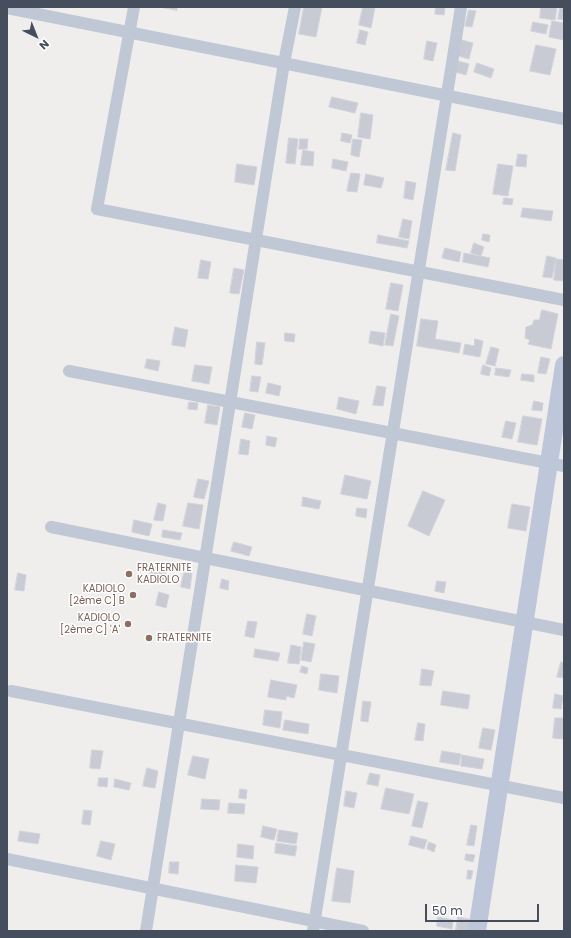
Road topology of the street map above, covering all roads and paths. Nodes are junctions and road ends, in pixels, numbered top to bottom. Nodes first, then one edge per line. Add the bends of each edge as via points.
1 (134, 7) edge
2 (295, 7) edge
3 (461, 7) edge
4 (7, 8) edge
5 (129, 32) junction
6 (284, 63) junction
7 (447, 96) junction
8 (564, 119) edge
9 (256, 240) junction
10 (419, 272) junction
11 (564, 300) edge
12 (564, 365) edge
13 (69, 371) dead end
14 (230, 401) junction
15 (393, 433) junction
16 (556, 464) edge
17 (51, 527) dead end
18 (205, 558) junction
19 (368, 591) junction
20 (524, 622) junction
21 (564, 630) edge
22 (11, 691) dead end
23 (179, 723) junction
24 (341, 755) junction
25 (500, 786) junction
26 (564, 798) edge
27 (7, 859) edge
28 (152, 888) junction
29 (314, 926) edge
30 (146, 931) edge
31 (363, 931) edge
32 (477, 931) edge

1 - 5 street
2 - 6 street
3 - 7 street
4 - 5 street
5 - 6 street
5 - 9 street via 97,209
6 - 7 street
6 - 9 street
7 - 8 street
7 - 10 street
9 - 10 street
9 - 14 street
10 - 11 street
10 - 15 street
12 - 16 main road
13 - 14 street
14 - 15 street
14 - 18 street
15 - 16 street
15 - 19 street
16 - 20 main road
17 - 18 street
18 - 19 street
18 - 23 street
19 - 20 street
19 - 24 street
20 - 21 street
20 - 25 main road
22 - 23 street
23 - 24 street
23 - 28 street
24 - 25 street
24 - 29 street
25 - 26 street
25 - 32 main road
27 - 28 street
28 - 29 street
28 - 30 street
29 - 31 street

